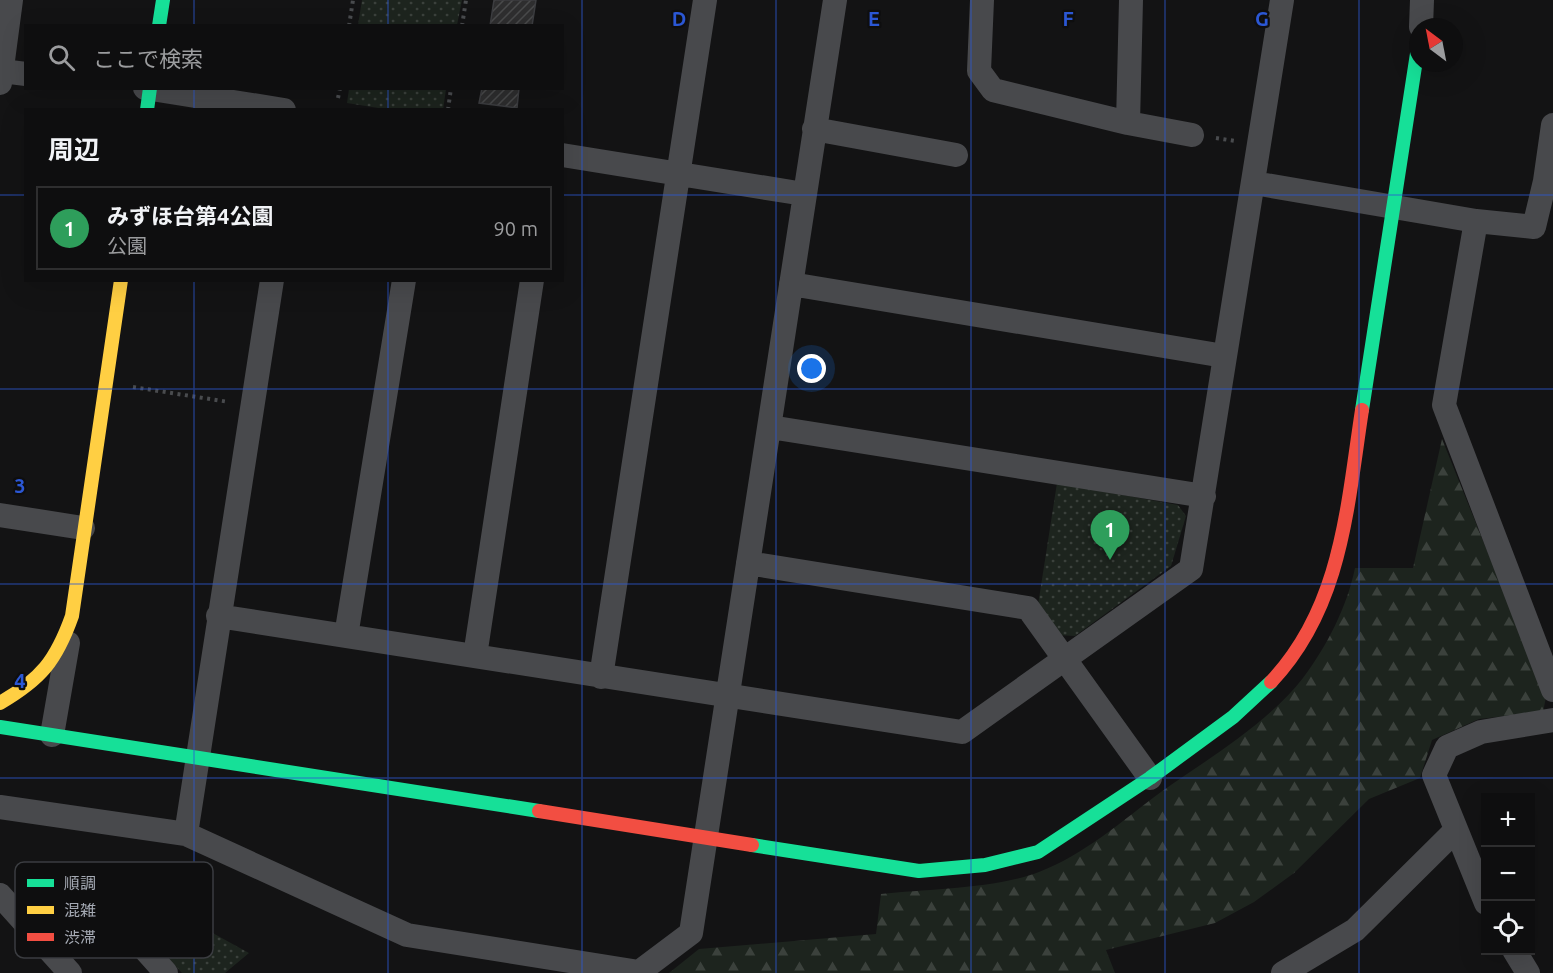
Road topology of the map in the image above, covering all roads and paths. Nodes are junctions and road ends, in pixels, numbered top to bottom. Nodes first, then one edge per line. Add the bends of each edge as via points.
1 (163, 0) edge
2 (353, 0) edge
3 (466, 0) edge
4 (705, 0) edge
5 (835, 0) edge
6 (982, 0) edge
7 (1131, 0) edge
8 (1282, 0) edge
9 (1422, 0) edge
10 (7, 3) edge
11 (1421, 18) edge
12 (159, 24) edge
13 (349, 24) edge
14 (462, 24) edge
15 (1414, 72) edge
16 (9, 76) edge
17 (150, 90) edge
18 (156, 90) edge
19 (340, 90) edge
20 (451, 90) edge
21 (338, 98) dead end
22 (147, 108) edge
23 (271, 108) edge
24 (448, 108) edge
25 (1128, 123) junction
26 (1553, 125) edge
27 (814, 129) junction
28 (1192, 135) joint
29 (1260, 144) junction
30 (564, 155) edge
31 (956, 155) dead end
32 (678, 174) junction
33 (1549, 181) edge
34 (1254, 183) junction
35 (804, 194) junction
36 (1394, 206) junction
37 (1476, 221) junction
38 (121, 282) edge
39 (272, 282) edge
40 (404, 282) edge
41 (532, 282) edge
42 (791, 284) junction
43 (1224, 356) junction
44 (105, 382) junction
45 (252, 406) junction
46 (770, 427) junction
47 (1204, 496) junction
48 (0, 515) edge
49 (83, 528) junction
50 (748, 563) junction
51 (72, 616) junction
52 (219, 616) junction
53 (346, 636) junction
54 (475, 656) junction
55 (1065, 661) junction
56 (601, 678) junction
57 (1553, 690) edge
58 (730, 697) junction
59 (0, 703) edge
60 (1553, 720) edge
61 (0, 727) edge
62 (52, 735) junction
63 (197, 758) junction
64 (1150, 778) junction
65 (0, 807) edge
66 (1456, 830) junction
67 (186, 834) junction
68 (706, 837) junction
69 (0, 895) edge
70 (1484, 901) edge
71 (15, 912) edge
72 (1517, 955) edge
73 (57, 958) edge
74 (153, 958) edge
75 (70, 973) edge
76 (166, 973) edge
77 (1283, 973) edge
78 (1528, 973) edge

1 - 12 street
2 - 13 path
3 - 14 path
4 - 32 street
5 - 27 street
6 - 25 street via 979,70 993,90
7 - 25 street
8 - 29 street
9 - 11 street
10 - 16 street
15 - 36 street
17 - 22 street
18 - 23 street
19 - 21 path
20 - 24 path
25 - 28 street
26 - 33 street
27 - 31 street
27 - 35 street
28 - 29 path
29 - 34 street
30 - 32 street
32 - 35 street
32 - 56 street
33 - 37 street via 1534,227
34 - 36 street
34 - 43 street
35 - 42 street
36 - 37 street
36 - 64 street via 1341,545 1327,594 1298,648 1275,677 1233,717
37 - 57 street via 1444,405
38 - 44 street
39 - 45 street
40 - 53 street
41 - 54 street
42 - 43 street
42 - 46 street
43 - 47 street
44 - 45 path
44 - 49 street
45 - 52 street
46 - 47 street
46 - 50 street
47 - 55 street via 1191,569
48 - 49 street
49 - 51 street
50 - 55 street via 1028,608
50 - 58 street
51 - 59 street via 60,653 45,672 26,689
51 - 62 street
52 - 53 street
52 - 63 street
53 - 54 street
54 - 56 street
55 - 58 street via 962,732
55 - 64 street
56 - 58 street
58 - 68 street
60 - 66 street via 1481,732 1447,747 1434,775
61 - 62 street
62 - 63 street
63 - 67 street
63 - 68 street
64 - 68 street via 1038,852 985,866 919,871 887,868
65 - 67 street
66 - 70 street
66 - 77 street via 1355,930
67 - 68 street via 407,935 639,972 691,933
69 - 71 street
72 - 78 street
73 - 75 street
74 - 76 street

